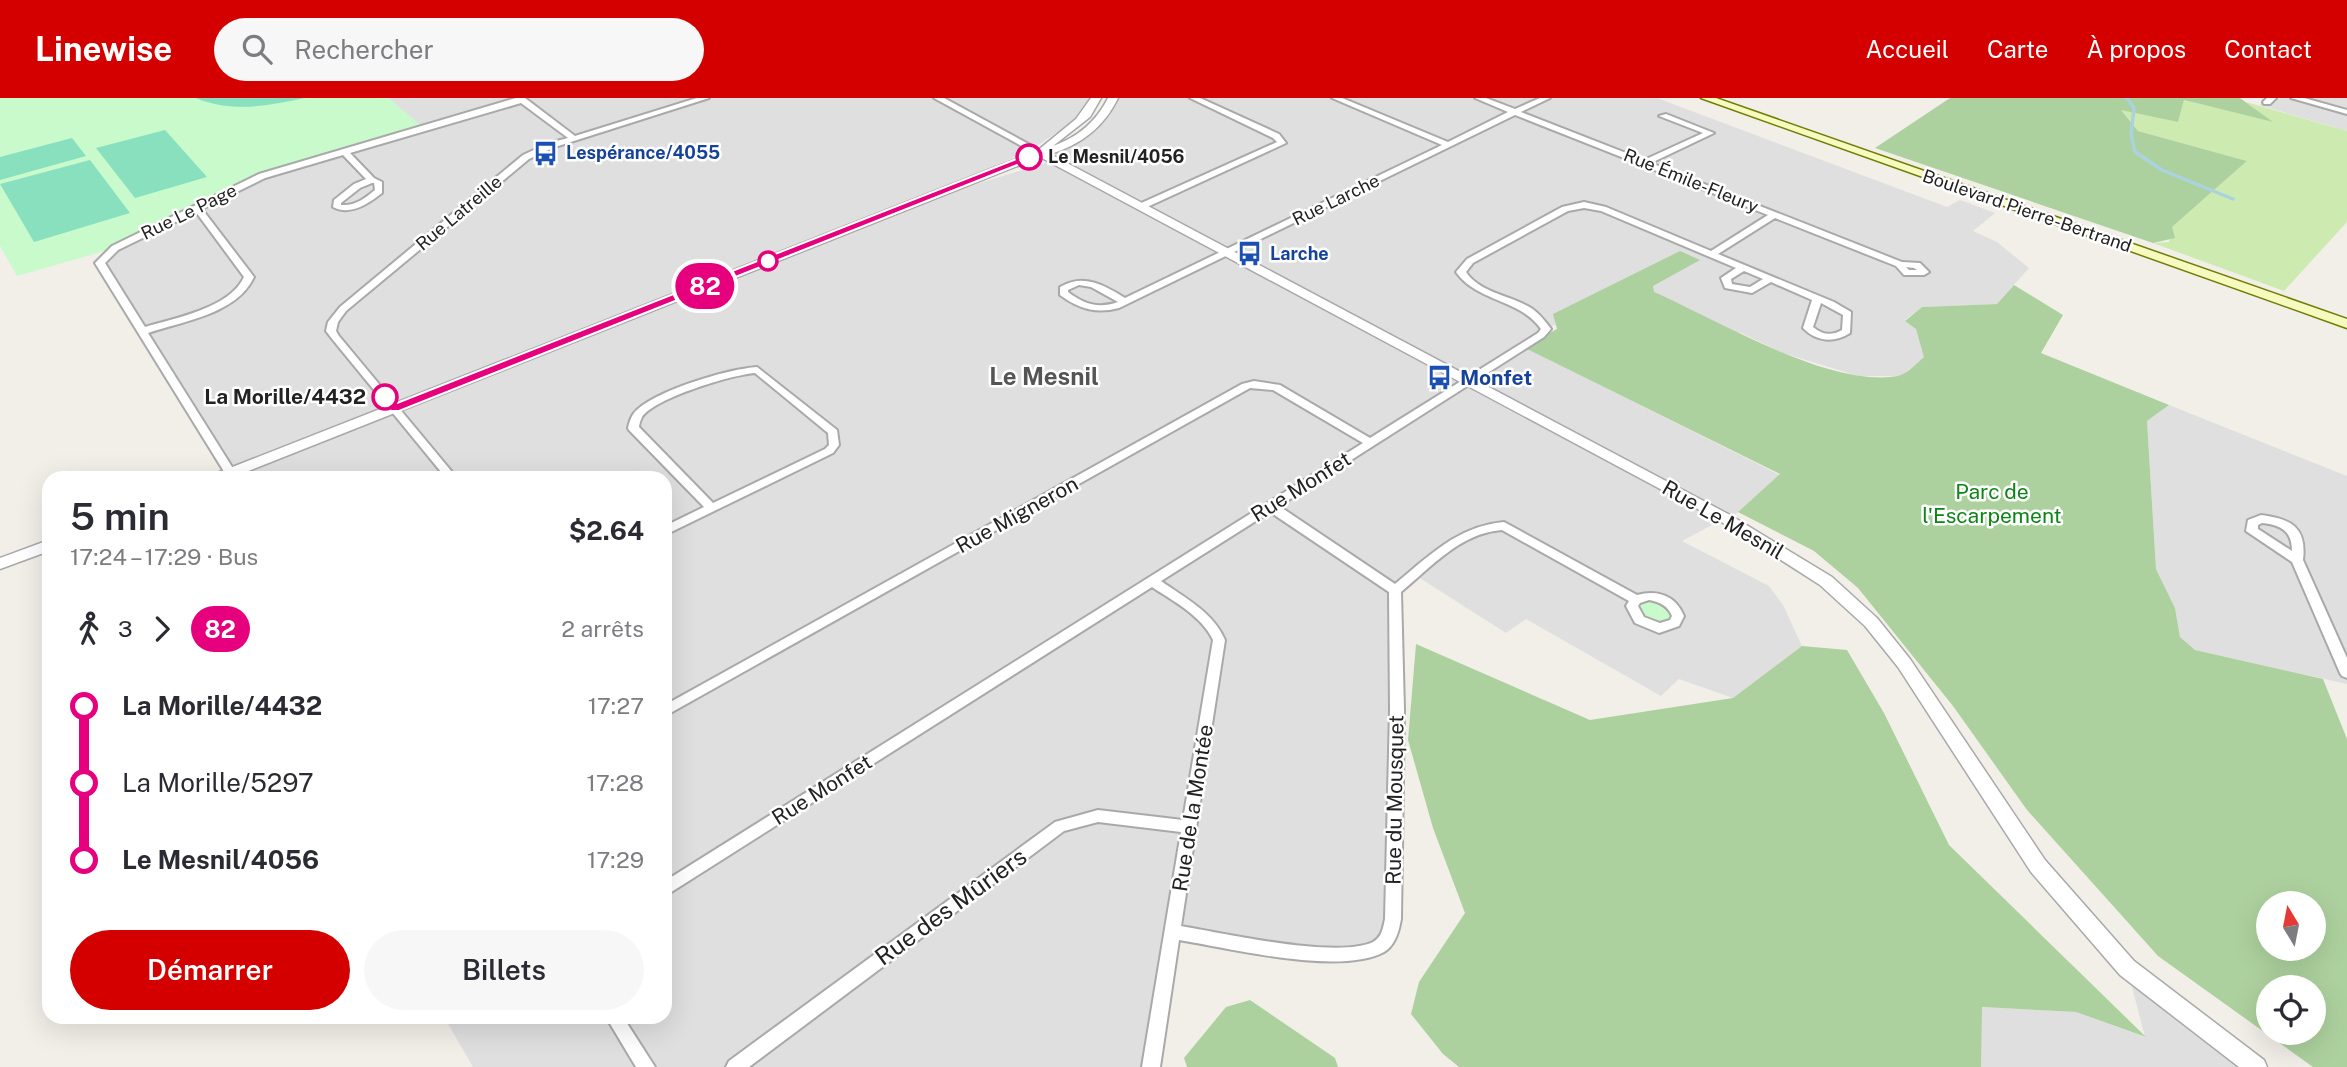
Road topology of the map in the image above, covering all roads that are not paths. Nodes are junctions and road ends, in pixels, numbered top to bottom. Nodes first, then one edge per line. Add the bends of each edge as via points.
1 (705, 98) edge
2 (938, 98) edge
3 (1096, 98) edge
4 (1113, 98) edge
5 (1194, 98) edge
6 (1336, 98) edge
7 (1479, 98) edge
8 (1546, 98) edge
9 (1706, 98) edge
10 (2295, 98) edge
11 (521, 99) edge
12 (1515, 112) junction
13 (2347, 112) edge
14 (1663, 116) dead end
15 (573, 138) junction
16 (1448, 145) junction
17 (345, 152) junction
18 (1041, 153) junction
19 (1645, 163) junction
20 (371, 180) junction
21 (1142, 206) junction
22 (197, 208) junction
23 (1775, 214) junction
24 (1228, 252) junction
25 (1710, 255) junction
26 (1902, 265) dead end
27 (1741, 269) junction
28 (1768, 280) junction
29 (1817, 300) junction
30 (1125, 302) junction
31 (2347, 324) edge
32 (143, 331) junction
33 (1466, 380) junction
34 (395, 408) junction
35 (1371, 443) junction
36 (224, 471) edge
37 (239, 471) edge
38 (446, 471) edge
39 (1270, 506) junction
40 (712, 508) junction
41 (672, 528) edge
42 (42, 548) edge
43 (2297, 560) dead end
44 (0, 564) edge
45 (1152, 581) junction
46 (1395, 590) junction
47 (1636, 600) dead end
48 (2347, 673) edge
49 (672, 707) edge
50 (1190, 827) junction
51 (672, 885) edge
52 (1173, 932) junction
53 (618, 1024) edge
54 (646, 1067) edge
55 (735, 1067) edge
56 (1151, 1067) edge
57 (2256, 1067) edge

1 - 15 street, Rue Latreille
2 - 18 street
3 - 18 street via 1088,117 1052,140
4 - 18 street via 1092,129 1064,147
5 - 21 street via 1276,136 1282,143
6 - 16 street
7 - 12 street, Rue Émile-Fleury
8 - 12 street, Rue Larche
9 - 31 main road, Boulevard Pierre-Bertrand
10 - 13 street
11 - 15 street
11 - 17 street, Rue Le Page
12 - 16 street, Rue Larche
12 - 19 street, Rue Émile-Fleury
14 - 19 street via 1710,133
15 - 34 street, Rue Latreille via 526,157 333,321 331,331
16 - 24 street, Rue Larche
17 - 20 street
17 - 22 street, Rue Le Page via 262,177
18 - 21 street, Rue Le Mesnil
18 - 34 street
19 - 23 street, Rue Émile-Fleury
20 - 20 street via 357,186 337,207 364,204 379,191 378,182
21 - 24 street, Rue Le Mesnil
22 - 32 street, Rue Le Page via 102,258 100,263
22 - 32 street via 250,277 248,284 221,305
23 - 25 street
23 - 26 street, Rue Émile-Fleury
24 - 30 street, Rue Larche
24 - 33 street, Rue Le Mesnil
25 - 27 street
25 - 33 street, Rue Monfet via 1604,209 1584,205 1565,209 1463,267 1463,277 1471,283 1537,315 1546,329
27 - 28 street
27 - 28 street via 1726,278 1728,286 1752,290
28 - 29 street
29 - 29 street via 1808,328 1831,338 1847,331 1848,314
30 - 30 street, Rue Larche via 1088,282 1063,289 1087,309 1109,310
32 - 36 street, Rue Le Page
33 - 35 street, Rue Monfet
33 - 57 street, Rue Le Mesnil via 1725,518 1826,582 1871,622 1904,663 2038,866 2127,968
34 - 37 street
34 - 38 street
35 - 39 street, Rue Monfet
35 - 49 street, Rue Migneron via 1276,387 1246,386
39 - 45 street, Rue Monfet
39 - 46 street
40 - 40 street via 834,445 833,432 757,370 727,373 646,408 635,420 634,428
40 - 41 street
42 - 44 street
43 - 48 street
45 - 50 street, Rue de la Montée via 1205,620 1217,631 1219,640
45 - 51 street, Rue Monfet
46 - 47 street via 1468,534 1481,527 1503,526
46 - 52 street, Rue du Mousquet via 1397,724 1390,935 1380,947 1336,955
50 - 52 street, Rue de la Montée
50 - 55 street, Rue des Mûriers via 1098,816 1060,826
52 - 56 street, Rue de la Montée
53 - 54 street

